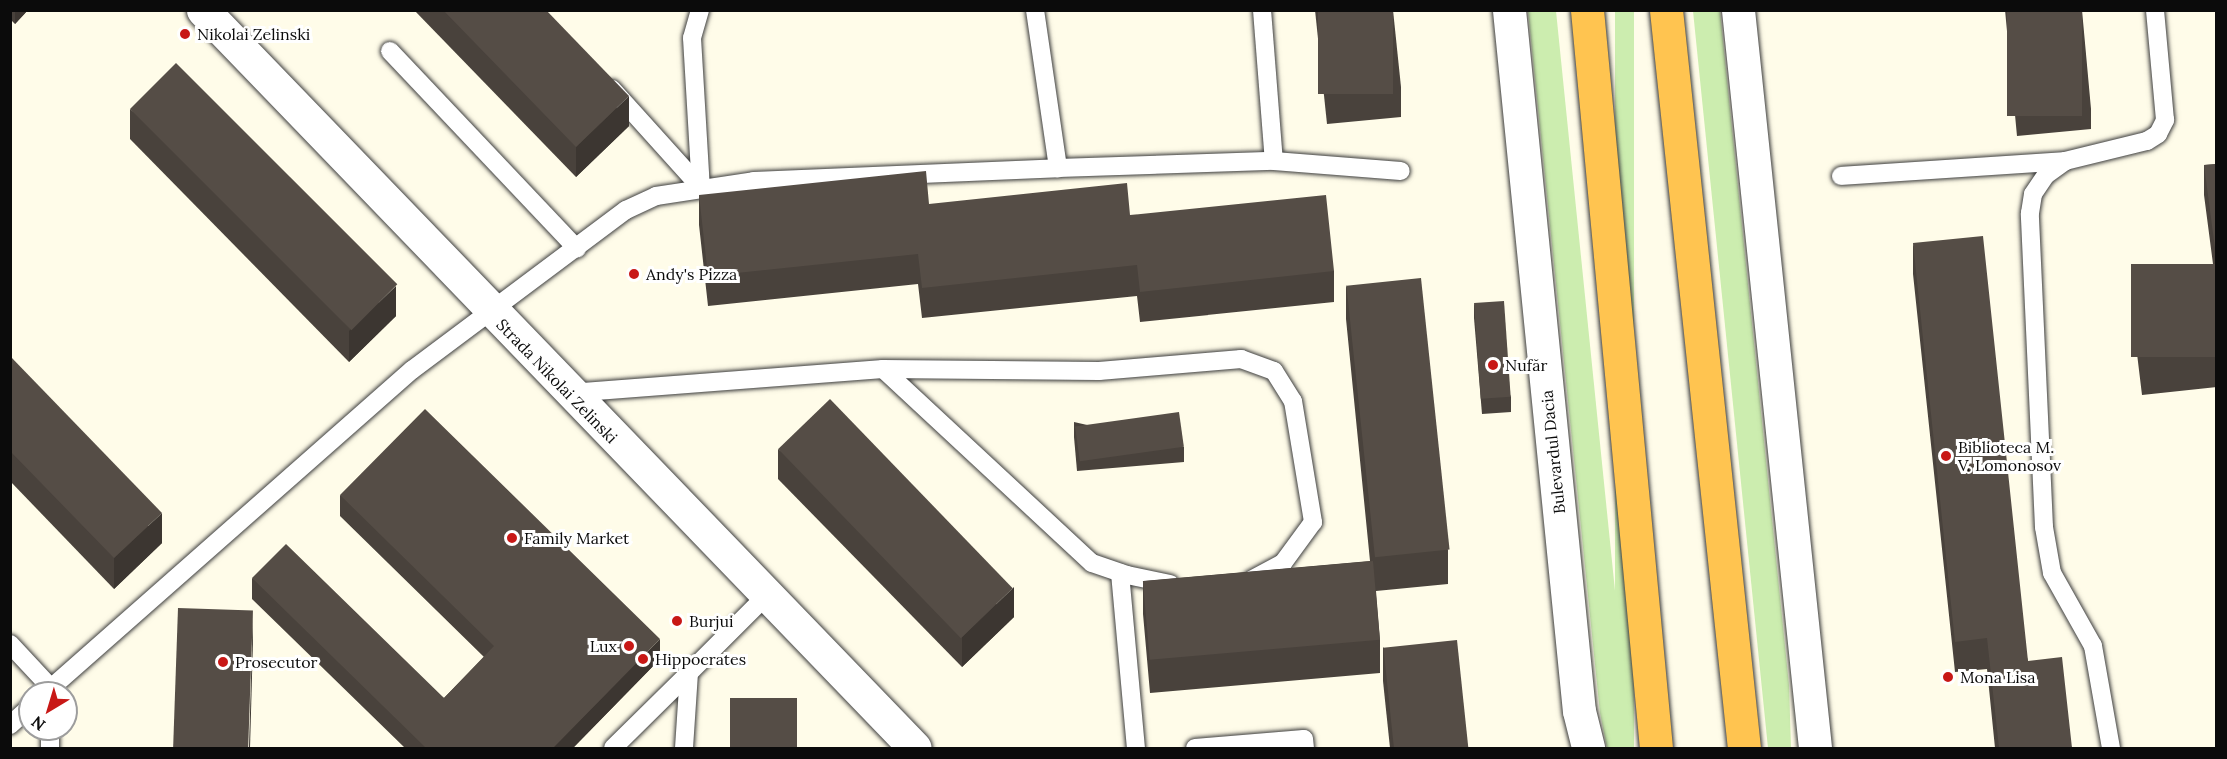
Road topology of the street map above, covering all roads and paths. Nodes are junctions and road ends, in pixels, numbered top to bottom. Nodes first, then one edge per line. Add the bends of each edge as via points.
1 (202, 10) edge
2 (700, 10) edge
3 (1035, 10) edge
4 (1262, 10) edge
5 (1509, 10) edge
6 (1587, 10) edge
7 (1666, 10) edge
8 (1738, 10) edge
9 (2155, 10) edge
10 (390, 51) dead end
11 (597, 73) edge
12 (1274, 161) junction
13 (2065, 161) junction
14 (1058, 168) junction
15 (1401, 171) dead end
16 (1841, 176) dead end
17 (701, 188) junction
18 (577, 249) junction
19 (490, 312) junction
20 (883, 369) junction
21 (568, 393) junction
22 (1120, 573) junction
23 (1230, 581) edge
24 (1183, 583) edge
25 (766, 596) junction
26 (10, 644) edge
27 (689, 673) junction
28 (41, 681) edge
29 (60, 681) edge
30 (613, 748) edge
31 (684, 748) edge
32 (915, 748) edge
33 (1136, 748) edge
34 (1195, 748) edge
35 (1305, 748) edge
36 (1588, 748) edge
37 (1656, 748) edge
38 (1744, 748) edge
39 (1815, 748) edge
40 (2111, 748) edge

1 - 19 street, Strada Nikolai Zelinski
2 - 17 lane via 693,38
3 - 14 lane
4 - 12 lane
5 - 36 street, Bulevardul Dacia via 1579,711
6 - 37 highway
7 - 38 highway
8 - 39 street
9 - 13 lane via 2165,120 2158,134 2147,141
10 - 18 lane
11 - 17 lane
12 - 14 lane
12 - 15 lane
13 - 16 lane
13 - 40 lane via 2046,175 2033,194 2030,213 2044,527 2052,573 2093,646
14 - 17 lane via 754,181
17 - 18 lane via 656,196 626,210
18 - 19 lane
19 - 21 street, Strada Nikolai Zelinski
19 - 29 lane via 412,370
20 - 21 lane
20 - 22 lane via 1092,563
20 - 23 lane via 1099,371 1241,359 1274,371 1293,401 1313,522 1283,563 1253,580
21 - 25 street, Strada Nikolai Zelinski
22 - 24 lane via 1160,585
22 - 33 lane
25 - 27 lane
25 - 32 street, Strada Nikolai Zelinski
26 - 28 lane
27 - 30 lane
27 - 31 lane
34 - 35 lane via 1304,739

